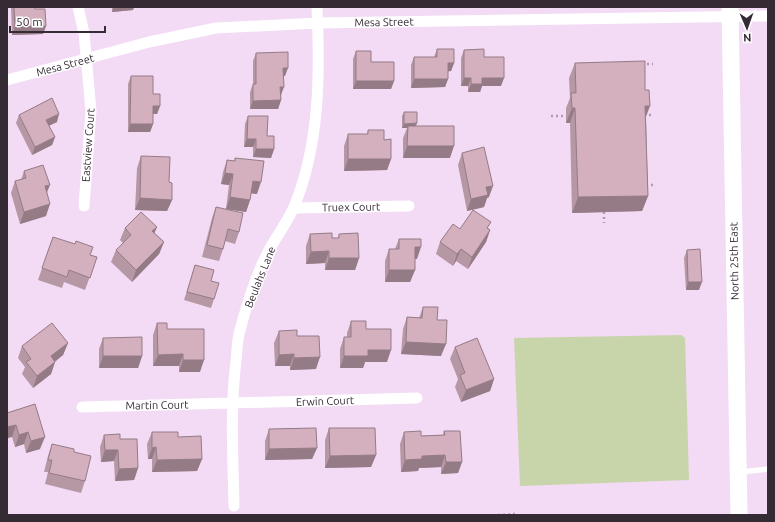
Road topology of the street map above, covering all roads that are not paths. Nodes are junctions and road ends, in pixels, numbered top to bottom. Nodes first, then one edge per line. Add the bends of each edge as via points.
1 (78, 7) edge
2 (317, 7) edge
3 (730, 12) edge
4 (768, 16) edge
5 (318, 23) junction
6 (87, 59) junction
7 (7, 80) edge
8 (84, 206) dead end
9 (409, 206) dead end
10 (294, 208) junction
11 (417, 398) dead end
12 (233, 403) junction
13 (82, 407) dead end
14 (768, 468) edge
15 (737, 472) junction
16 (234, 506) dead end
17 (739, 515) edge

1 - 6 street, Eastview Court
2 - 5 street, Beulahs Lane
3 - 4 street, Mesa Street
3 - 5 street, Mesa Street
3 - 15 main road, North 25th East
5 - 6 street, Mesa Street via 216,28 149,42
5 - 10 street, Beulahs Lane via 318,92 314,131 306,170
6 - 7 street, Mesa Street
6 - 8 street, Eastview Court via 91,111
9 - 10 street, Truex Court
10 - 12 street, Beulahs Lane via 266,254 249,299 239,335
11 - 12 street, Erwin Court
12 - 13 street, Martin Court
12 - 16 street, Beulahs Lane
14 - 15 lane
15 - 17 main road, North 25th East

